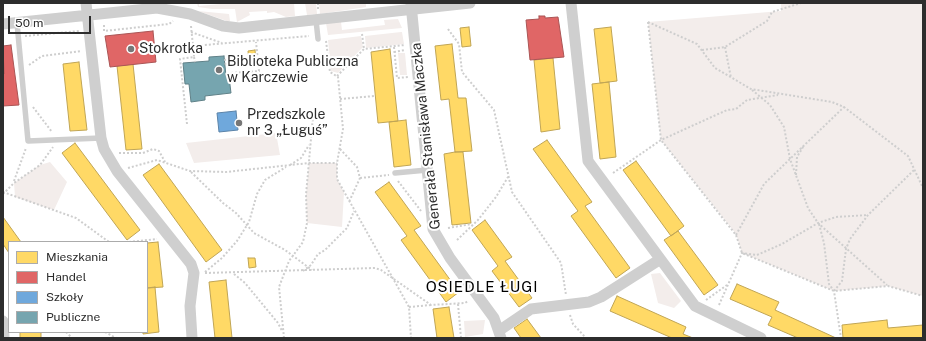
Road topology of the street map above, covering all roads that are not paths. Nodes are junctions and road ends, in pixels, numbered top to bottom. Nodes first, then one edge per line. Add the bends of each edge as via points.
1 (86, 3) edge
2 (470, 3) edge
3 (571, 3) edge
4 (412, 6) edge
5 (87, 15) junction
6 (316, 20) junction
7 (17, 23) junction
8 (3, 24) edge
9 (318, 37) road end
10 (101, 138) junction
11 (428, 170) junction
12 (395, 173) dead end
13 (659, 260) junction
14 (3, 321) edge
15 (500, 334) edge
16 (4, 338) edge
17 (192, 338) edge
18 (761, 338) edge

1 - 5 street
2 - 4 street
3 - 13 street via 588,161
4 - 6 street
4 - 11 street, Generała Stanisława Maczka
5 - 6 street via 163,8 190,14 222,26 239,28
5 - 7 street
5 - 10 street
6 - 9 lane
7 - 8 street
7 - 10 lane via 28,141
10 - 17 street via 104,149 117,171 199,273 190,306
11 - 12 lane
11 - 15 street, Generała Stanisława Maczka via 435,234 494,318
13 - 15 street via 601,298 589,302 531,309
13 - 18 street via 695,306
14 - 16 street

